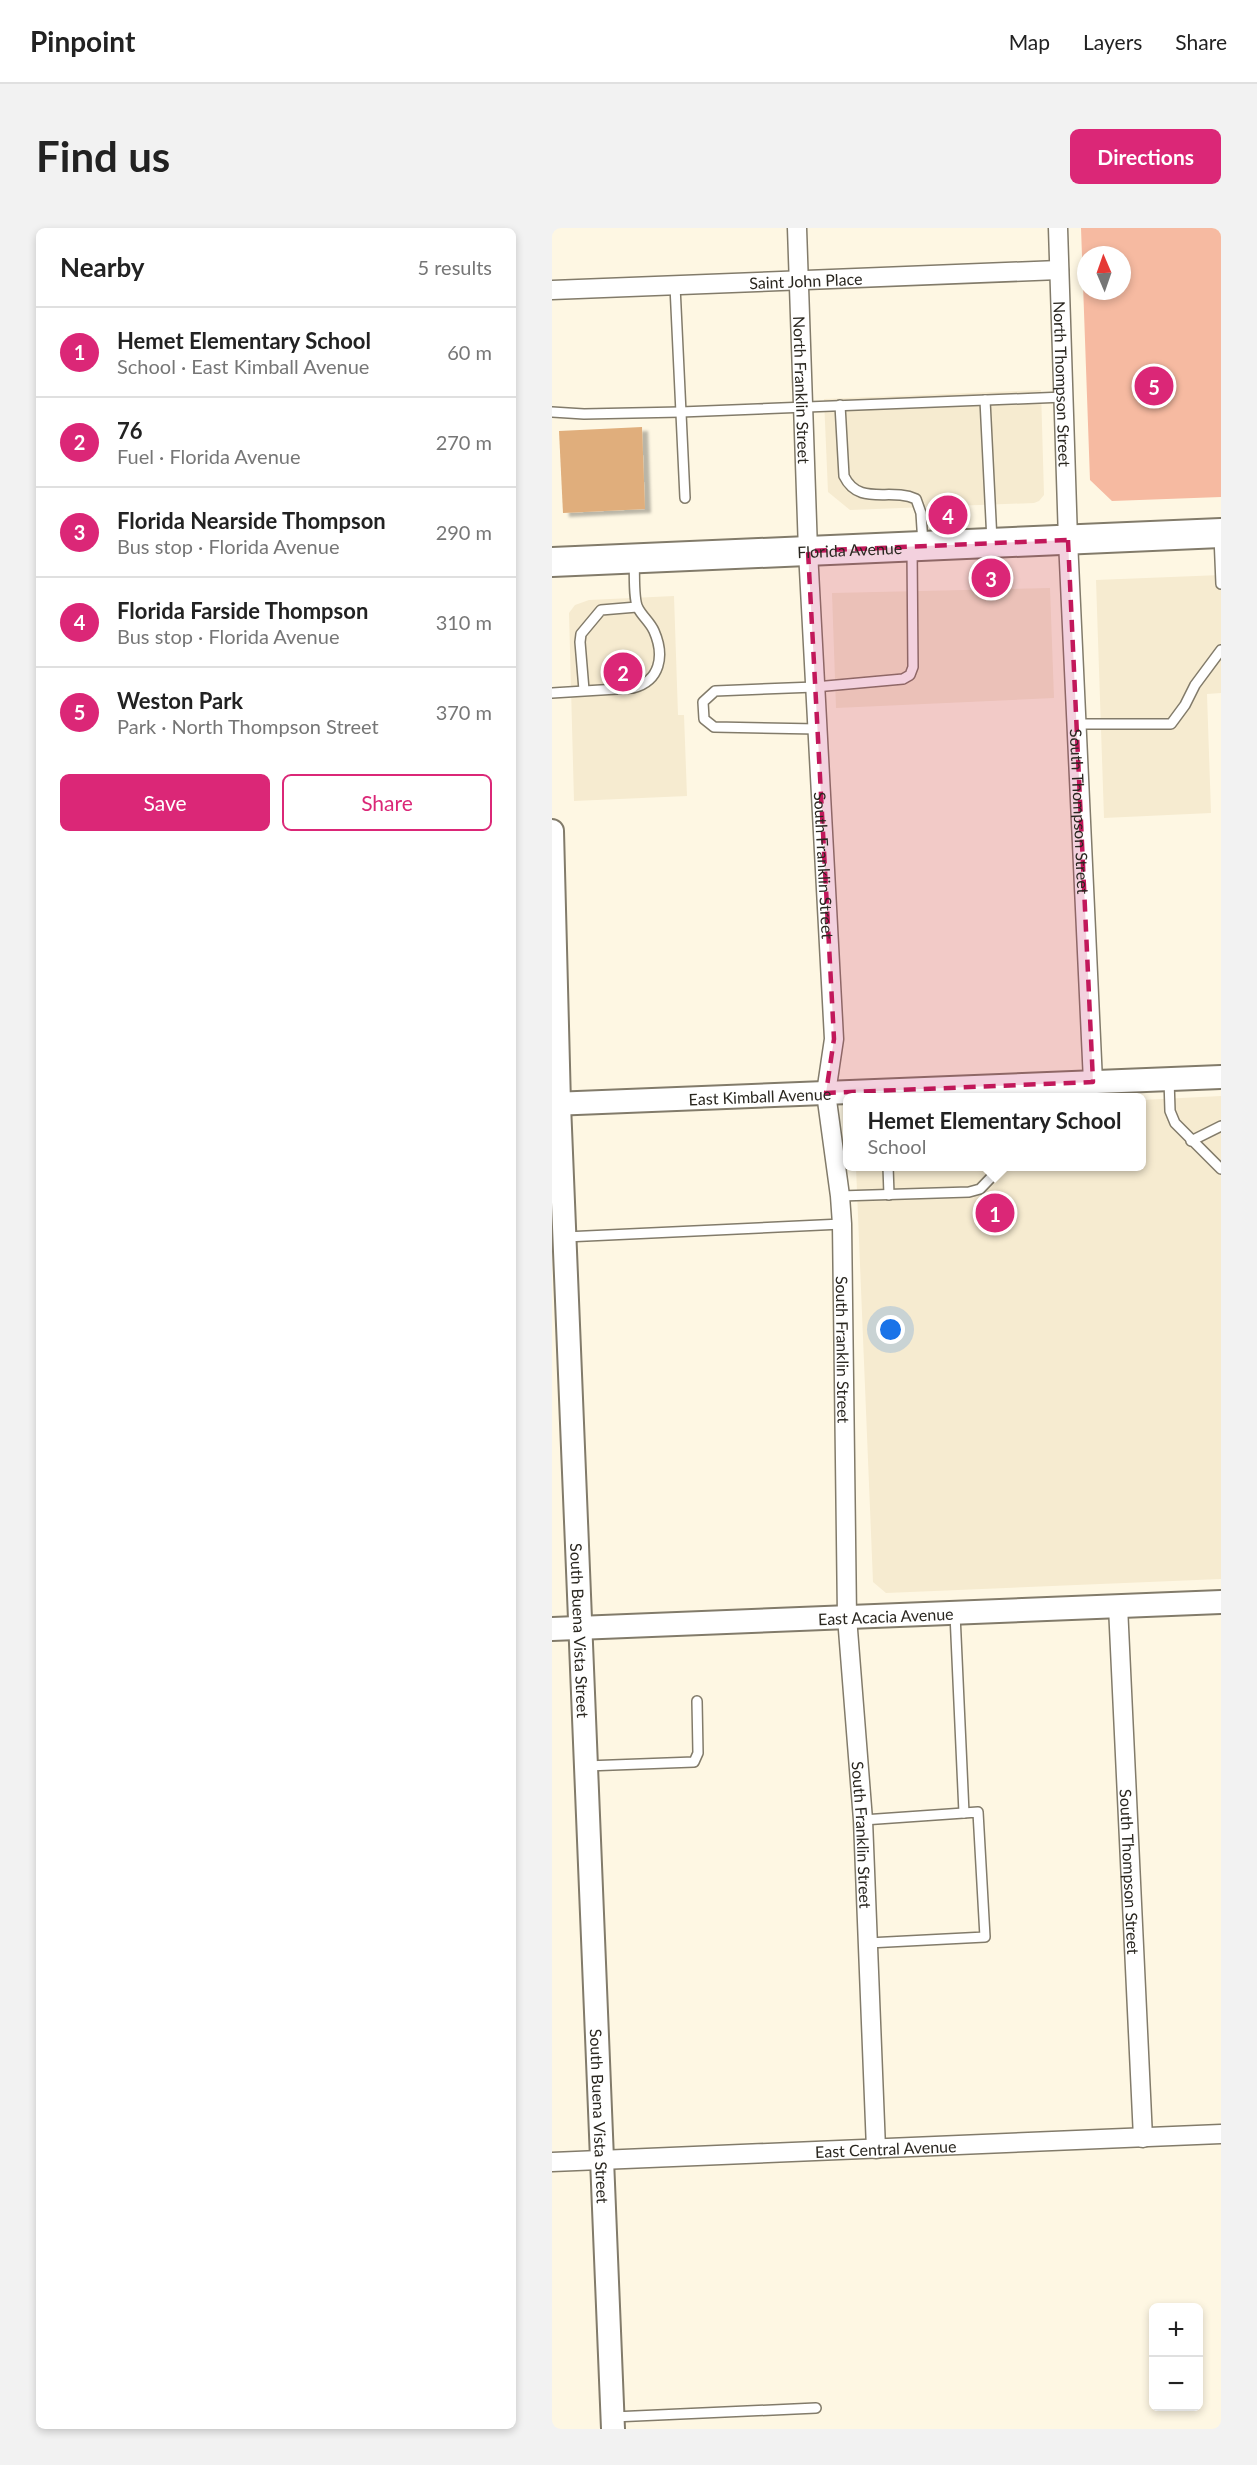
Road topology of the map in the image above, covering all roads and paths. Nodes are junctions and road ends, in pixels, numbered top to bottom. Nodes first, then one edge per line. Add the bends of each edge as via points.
1 (797, 228) edge
2 (1058, 228) edge
3 (1059, 270) junction
4 (798, 279) junction
5 (675, 286) junction
6 (552, 290) edge
7 (1064, 397) junction
8 (985, 400) junction
9 (840, 405) junction
10 (803, 406) junction
11 (552, 412) edge
12 (681, 412) junction
13 (685, 498) dead end
14 (1220, 533) edge
15 (1068, 540) junction
16 (992, 543) junction
17 (917, 546) junction
18 (808, 551) junction
19 (634, 558) junction
20 (552, 562) edge
21 (1221, 584) edge
22 (637, 607) junction
23 (1221, 650) edge
24 (815, 687) junction
25 (584, 690) junction
26 (552, 693) edge
27 (1077, 724) junction
28 (818, 729) junction
29 (552, 831) edge
30 (1221, 1077) edge
31 (1168, 1079) junction
32 (1093, 1082) junction
33 (1042, 1091) edge
34 (826, 1093) junction
35 (555, 1104) edge
36 (1221, 1126) edge
37 (1191, 1141) junction
38 (1221, 1169) edge
39 (888, 1171) edge
40 (998, 1171) edge
41 (889, 1195) junction
42 (840, 1196) junction
43 (842, 1224) junction
44 (564, 1237) junction
45 (1221, 1602) edge
46 (1118, 1606) junction
47 (955, 1613) junction
48 (847, 1617) junction
49 (580, 1628) junction
50 (552, 1629) edge
51 (697, 1701) dead end
52 (586, 1766) junction
53 (964, 1813) junction
54 (863, 1820) junction
55 (868, 1943) junction
56 (1221, 2134) edge
57 (1143, 2138) junction
58 (876, 2149) junction
59 (602, 2160) junction
60 (552, 2162) edge
61 (816, 2408) dead end
62 (613, 2423) edge

1 - 4 street, North Franklin Street
2 - 3 street, North Thompson Street
3 - 4 street, Saint John Place
3 - 7 street, North Thompson Street
4 - 5 street, Saint John Place
4 - 10 street, North Franklin Street
5 - 6 street, Saint John Place
5 - 12 lane
7 - 8 lane
7 - 15 street, North Thompson Street
8 - 9 lane
8 - 16 lane
9 - 10 lane
9 - 17 lane via 844,476 849,486 856,492 916,499 921,513
10 - 12 lane
10 - 18 street, North Franklin Street
11 - 12 lane
12 - 13 lane
14 - 15 main road, Florida Avenue
14 - 21 lane
15 - 16 main road, Florida Avenue
15 - 27 street, South Thompson Street
16 - 17 main road, Florida Avenue
17 - 18 main road, Florida Avenue
17 - 24 lane via 910,675 903,680
18 - 19 main road, Florida Avenue
18 - 24 street, South Franklin Street
19 - 20 main road, Florida Avenue
19 - 22 lane
22 - 25 lane via 601,610 581,634
22 - 25 lane via 655,633 659,651 658,668 652,679 633,688
23 - 27 lane via 1171,724
24 - 28 street, South Franklin Street
24 - 28 lane via 715,691 702,702 704,719 714,728
25 - 26 lane
27 - 32 street, South Thompson Street
28 - 34 street, South Franklin Street via 834,1039
29 - 35 street, South Buena Vista Street
30 - 31 street, East Kimball Avenue
31 - 32 street, East Kimball Avenue
31 - 37 lane via 1170,1111
32 - 33 street, East Kimball Avenue
33 - 34 street, East Kimball Avenue
34 - 35 street, East Kimball Avenue
34 - 42 street, South Franklin Street
35 - 44 street, South Buena Vista Street
36 - 37 lane
37 - 38 lane
39 - 41 lane
40 - 41 lane via 980,1189 969,1192
41 - 42 lane
42 - 43 street, South Franklin Street
43 - 44 lane
43 - 48 street, South Franklin Street
44 - 49 street, South Buena Vista Street
45 - 46 street, East Acacia Avenue
46 - 47 street, East Acacia Avenue
46 - 57 street, South Thompson Street
47 - 48 street, East Acacia Avenue
47 - 53 lane
48 - 49 street, East Acacia Avenue
48 - 54 street, South Franklin Street
49 - 50 street, East Acacia Avenue
49 - 52 street, South Buena Vista Street
51 - 52 lane via 699,1754 694,1762
52 - 59 street, South Buena Vista Street
53 - 54 lane
53 - 55 lane via 978,1812 985,1937
54 - 55 street, South Franklin Street
55 - 58 street, South Franklin Street
56 - 57 street, East Central Avenue
57 - 58 street, East Central Avenue
58 - 59 street, East Central Avenue
59 - 60 street, East Central Avenue
59 - 62 street, South Buena Vista Street
61 - 62 lane

